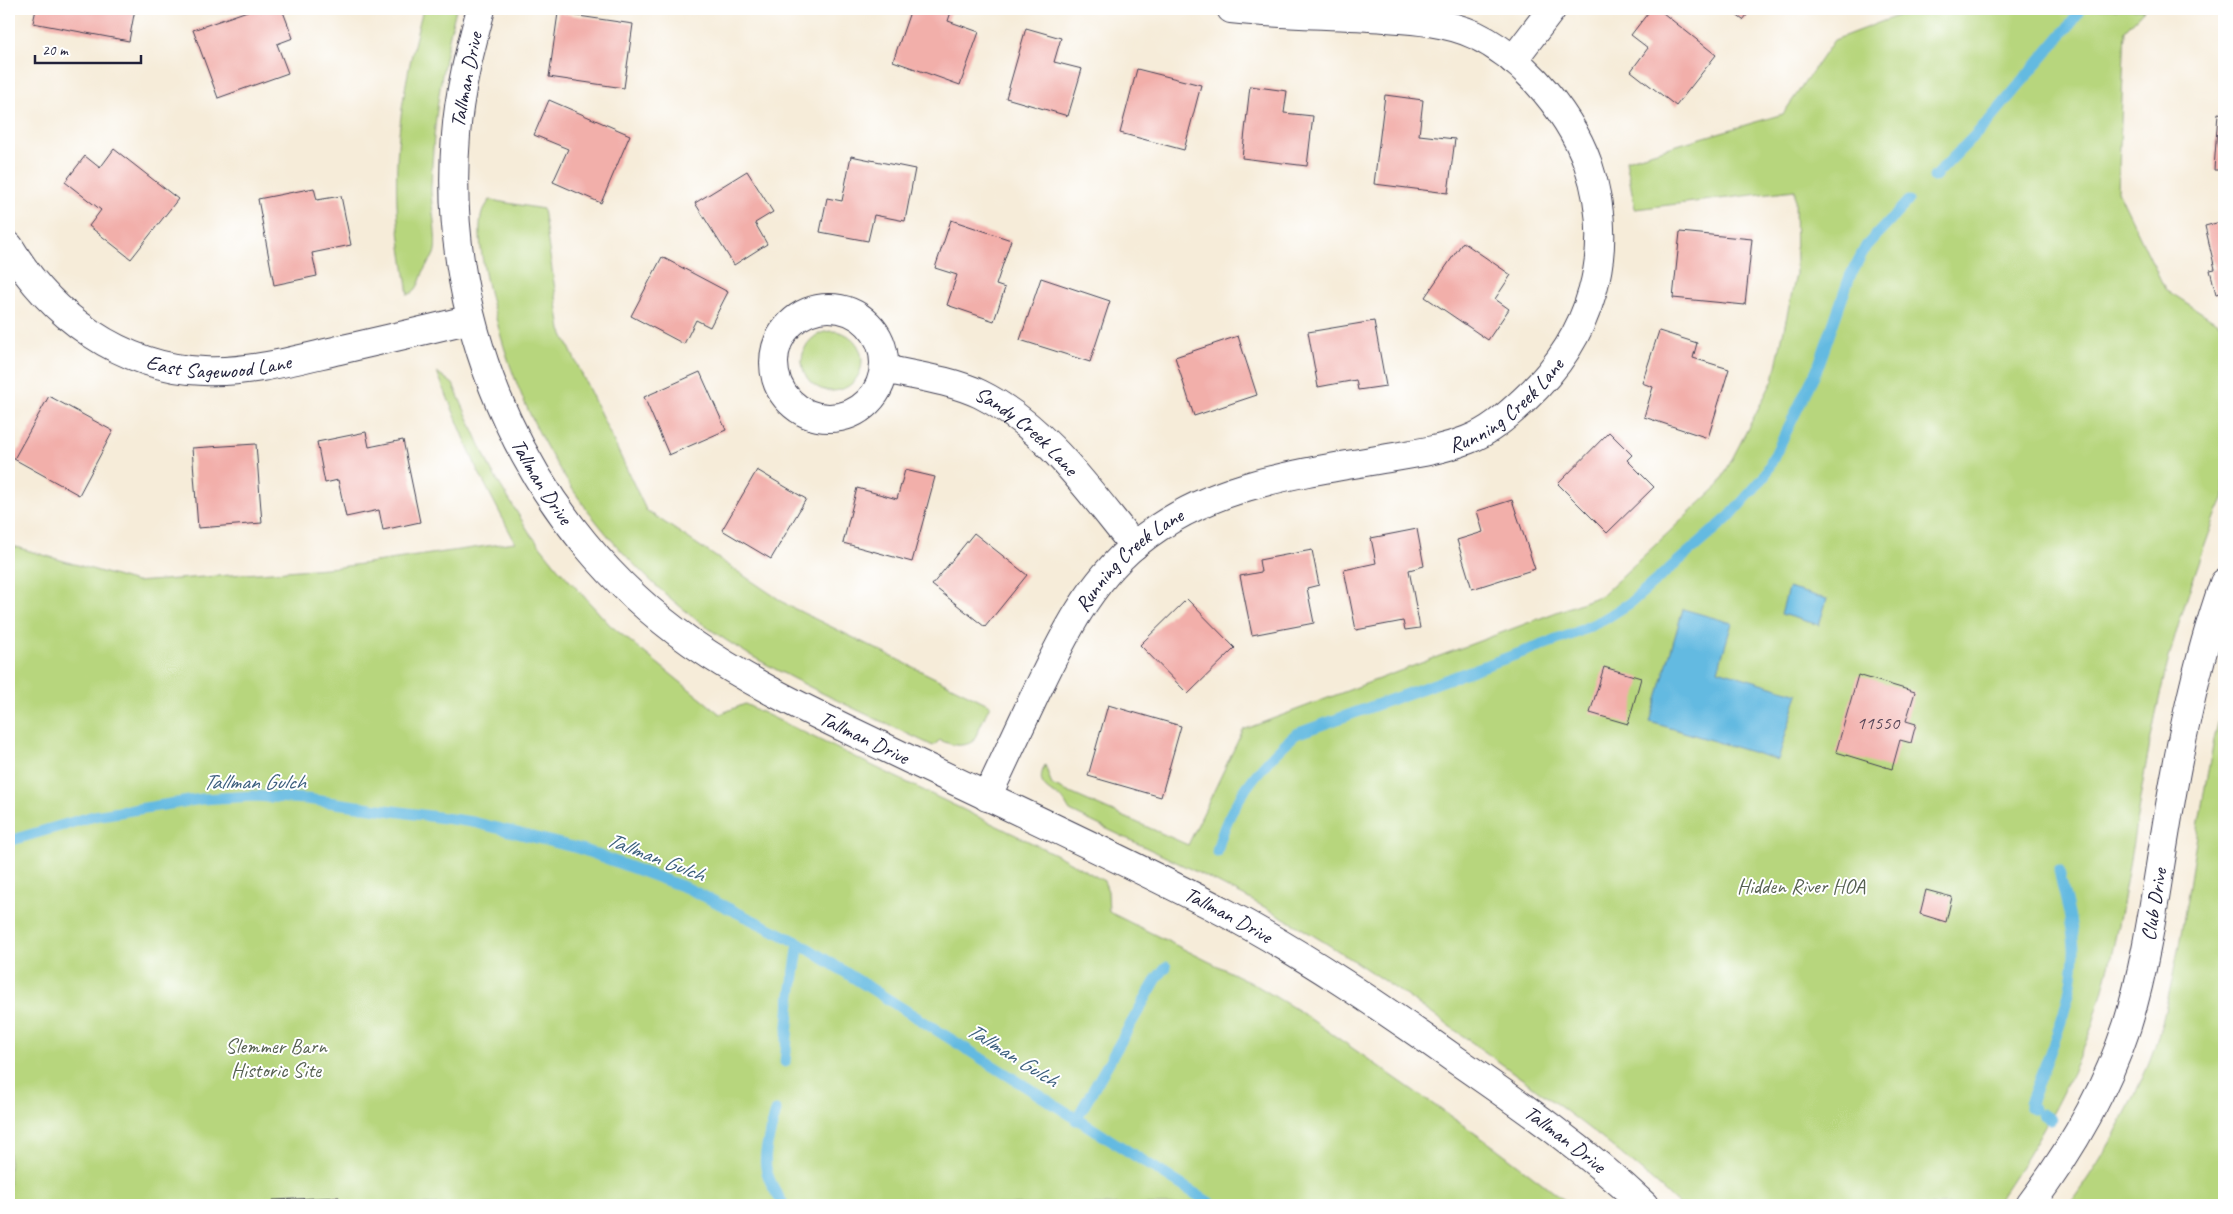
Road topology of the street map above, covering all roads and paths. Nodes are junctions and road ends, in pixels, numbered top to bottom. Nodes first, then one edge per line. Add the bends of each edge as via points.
1 (481, 9) edge
2 (1231, 9) edge
3 (1552, 9) edge
4 (1514, 60) junction
5 (9, 246) edge
6 (472, 319) junction
7 (884, 369) dead end
8 (1134, 546) junction
9 (2224, 583) edge
10 (987, 797) junction
11 (1644, 1205) edge
12 (2030, 1205) edge

1 - 6 street, Tallman Drive via 463,83 454,161 458,238
2 - 4 street, Running Creek Lane via 1441,24 1472,34
3 - 4 street
4 - 8 street, Running Creek Lane via 1550,96 1574,133 1588,166 1600,223 1599,261 1591,302 1576,336 1549,374 1503,418 1470,439 1429,451 1321,469 1241,487 1181,513
5 - 6 street, East Sagewood Lane via 32,281 73,321 111,346 177,368 206,371 251,368
6 - 10 street, Tallman Drive via 492,386 534,474 587,548 633,595 681,635 743,675
7 - 8 street, Sandy Creek Lane via 956,386 980,395 1015,417 1061,457
8 - 10 street, Running Creek Lane via 1082,603
9 - 12 street, Club Drive via 2180,754 2150,932 2126,1027 2090,1110
10 - 11 street, Tallman Drive via 1223,912 1299,954 1524,1107 1590,1157

